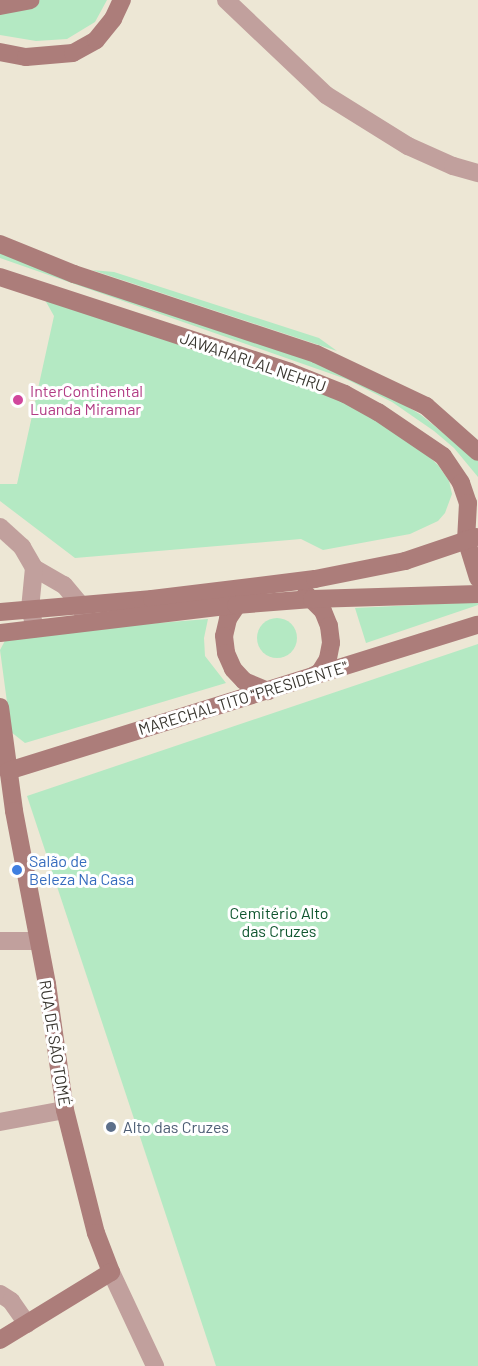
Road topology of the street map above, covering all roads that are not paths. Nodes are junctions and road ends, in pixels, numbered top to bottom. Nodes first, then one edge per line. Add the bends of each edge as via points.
1 (30, 0) edge
2 (122, 0) edge
3 (226, 0) edge
4 (0, 6) edge
5 (0, 52) edge
6 (478, 173) edge
7 (0, 243) edge
8 (0, 277) edge
9 (478, 452) edge
10 (0, 527) edge
11 (472, 538) edge
12 (34, 568) junction
13 (478, 578) edge
14 (288, 581) junction
15 (253, 586) junction
16 (478, 594) edge
17 (312, 599) junction
18 (237, 605) junction
19 (30, 609) junction
20 (0, 612) edge
21 (83, 614) junction
22 (478, 625) edge
23 (35, 628) junction
24 (0, 633) edge
25 (307, 679) junction
26 (268, 691) junction
27 (0, 707) edge
28 (8, 771) junction
29 (0, 941) edge
30 (38, 941) junction
31 (65, 1110) junction
32 (0, 1122) edge
33 (111, 1272) junction
34 (0, 1294) edge
35 (27, 1324) junction
36 (0, 1340) edge
37 (155, 1366) edge

1 - 4 street
2 - 5 street via 96,40 73,53 26,57
3 - 6 street via 344,107 408,146
7 - 9 street, JAWAHARLAL NEHRU via 74,274 316,354 426,406
8 - 11 street, JAWAHARLAL NEHRU via 290,372 378,412 443,456 461,483
10 - 12 street via 22,547
11 - 13 street
11 - 14 street via 405,561
12 - 19 street
12 - 21 street via 64,585
14 - 15 street
14 - 17 street
15 - 18 street
15 - 21 street via 152,599
16 - 17 street
17 - 18 street
17 - 25 street via 323,611 331,643 320,672
18 - 21 street
18 - 26 street via 224,636 226,653 244,681
19 - 20 street
19 - 21 street
19 - 23 street
21 - 23 street
22 - 25 street, MARECHAL TITO "PRESIDENTE"
23 - 24 street
25 - 26 street, MARECHAL TITO "PRESIDENTE"
26 - 28 street, MARECHAL TITO "PRESIDENTE"
27 - 28 street, RUA DE SÃO TOMÉ
28 - 30 street, RUA DE SÃO TOMÉ
29 - 30 street
30 - 31 street, RUA DE SÃO TOMÉ
31 - 32 street
31 - 33 street, RUA DE SÃO TOMÉ via 96,1233
33 - 35 street
33 - 37 street, RUA DE SÃO TOMÉ
34 - 35 street via 11,1301
35 - 36 street

